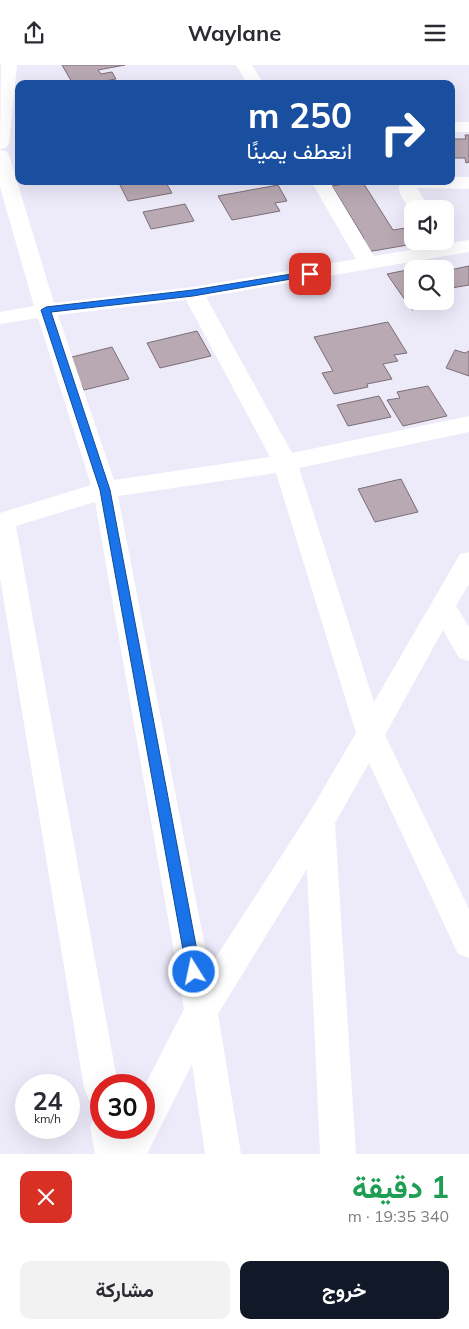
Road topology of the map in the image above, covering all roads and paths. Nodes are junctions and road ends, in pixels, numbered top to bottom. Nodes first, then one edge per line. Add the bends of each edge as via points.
1 (10, 65) edge
2 (244, 65) edge
3 (253, 80) edge
4 (455, 127) edge
5 (469, 127) edge
6 (0, 144) edge
7 (15, 149) edge
8 (0, 153) edge
9 (455, 183) edge
10 (469, 183) edge
11 (322, 185) edge
12 (408, 185) edge
13 (414, 200) edge
14 (455, 245) edge
15 (369, 264) junction
16 (193, 293) junction
17 (46, 310) junction
18 (0, 318) edge
19 (469, 424) edge
20 (284, 463) junction
21 (105, 490) junction
22 (1, 521) edge
23 (469, 561) edge
24 (443, 607) junction
25 (469, 650) edge
26 (370, 734) junction
27 (320, 822) junction
28 (469, 943) edge
29 (201, 1011) junction
30 (99, 1074) edge
31 (155, 1101) edge
32 (336, 1119) junction
33 (110, 1139) edge
34 (136, 1139) edge
35 (113, 1154) edge
36 (128, 1154) edge
37 (223, 1154) edge
38 (338, 1154) edge
39 (358, 1154) edge

1 - 6 street
2 - 3 street
4 - 5 street
7 - 8 street
8 - 17 street
9 - 10 street
11 - 15 street
12 - 13 street
14 - 15 street
15 - 16 street
16 - 17 street
16 - 20 street
17 - 18 street
17 - 21 street
19 - 20 street
20 - 21 street
20 - 26 street
21 - 22 street
21 - 29 street
22 - 30 street
23 - 24 street
24 - 25 street
24 - 26 street
26 - 27 street
26 - 28 street
27 - 29 street
27 - 32 street
29 - 31 street
29 - 37 street
32 - 38 street
32 - 39 street
33 - 35 street
34 - 36 street

